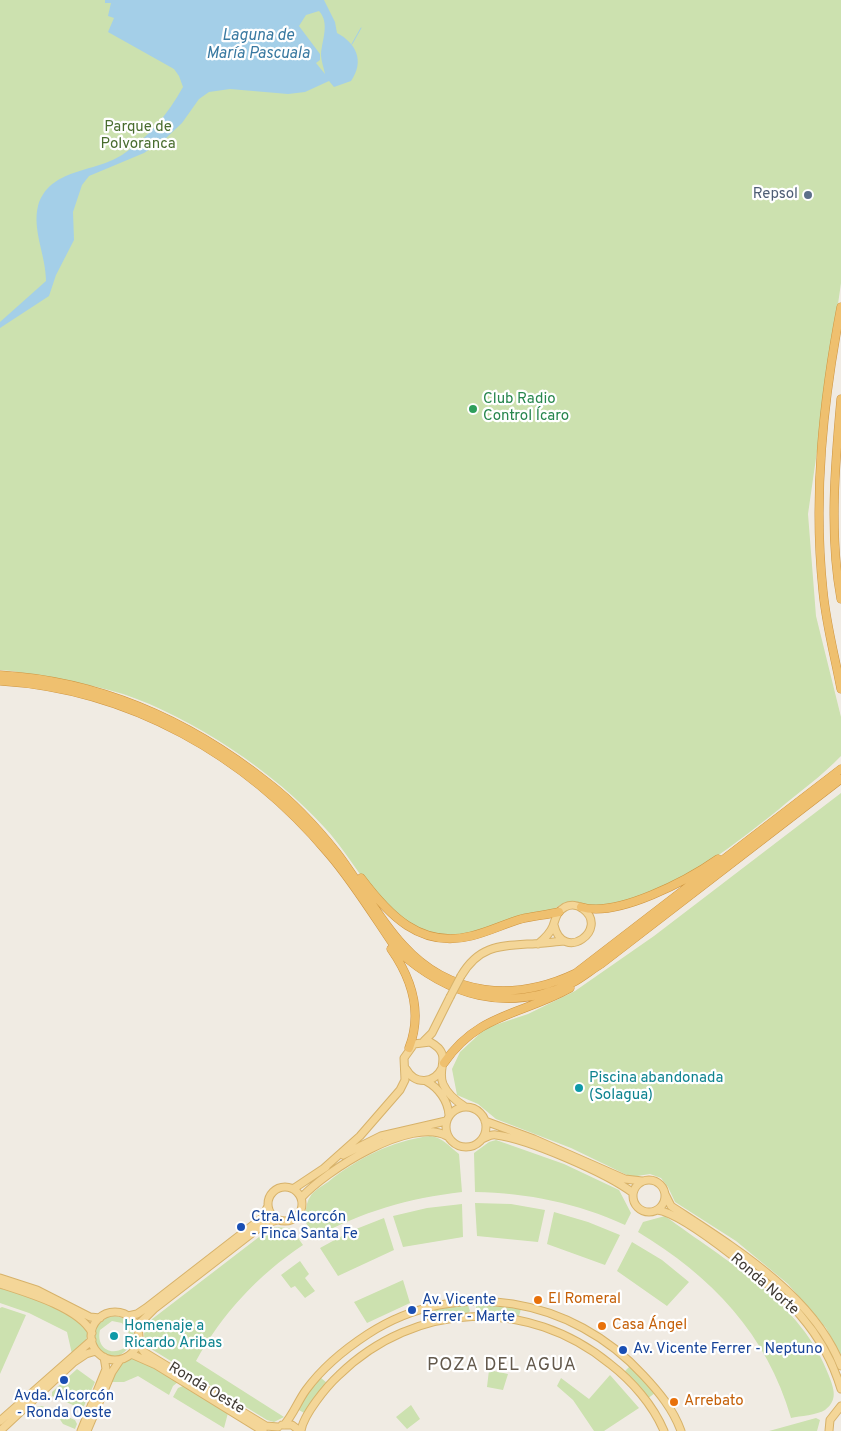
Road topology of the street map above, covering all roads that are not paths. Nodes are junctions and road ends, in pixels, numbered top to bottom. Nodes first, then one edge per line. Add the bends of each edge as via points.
1 (841, 307) edge
2 (841, 399) edge
3 (841, 579) edge
4 (840, 588) junction
5 (841, 599) edge
6 (0, 675) edge
7 (0, 681) edge
8 (841, 689) edge
9 (841, 769) edge
10 (836, 779) edge
11 (269, 784) junction
12 (781, 815) junction
13 (752, 848) junction
14 (359, 896) junction
15 (581, 907) junction
16 (559, 912) junction
17 (554, 925) junction
18 (564, 941) junction
19 (538, 944) junction
20 (439, 1022) junction
21 (424, 1041) junction
22 (409, 1048) junction
23 (440, 1050) junction
24 (443, 1065) junction
25 (406, 1069) junction
26 (426, 1081) junction
27 (464, 1106) junction
28 (448, 1118) junction
29 (485, 1122) junction
30 (447, 1136) junction
31 (482, 1139) junction
32 (323, 1170) junction
33 (642, 1181) junction
34 (293, 1189) junction
35 (633, 1193) junction
36 (665, 1194) junction
37 (301, 1198) junction
38 (268, 1206) junction
39 (657, 1210) junction
40 (278, 1220) junction
41 (0, 1278) edge
42 (0, 1284) edge
43 (128, 1316) junction
44 (100, 1318) junction
45 (138, 1329) junction
46 (92, 1337) junction
47 (138, 1344) junction
48 (96, 1351) junction
49 (131, 1354) junction
50 (104, 1357) junction
51 (120, 1360) junction
52 (841, 1366) edge
53 (841, 1389) edge
54 (841, 1406) edge
55 (0, 1421) edge
56 (279, 1427) edge
57 (828, 1430) edge
58 (0, 1431) edge
59 (81, 1431) edge
60 (87, 1431) edge
61 (263, 1431) edge
62 (301, 1431) edge
63 (664, 1431) edge
64 (681, 1431) edge

1 - 8 highway via 828,377 820,460 819,533 823,593
2 - 4 highway via 835,462 835,539
3 - 4 highway
4 - 5 highway
6 - 11 highway via 77,685 152,711 194,732
7 - 14 highway via 43,685 90,696 151,717 192,737 232,763 286,807 331,856
9 - 10 highway
10 - 12 highway
10 - 13 highway
11 - 12 highway via 322,836 414,957 448,979 495,991 542,987 576,973
11 - 16 highway via 326,833 390,914 422,933 444,938 468,937 522,919
12 - 15 highway via 678,884 606,910 592,911
13 - 14 highway via 573,983 520,998 493,998 467,993 426,974 397,950
13 - 24 highway via 619,957 552,998 496,1018 471,1033
14 - 22 highway via 400,961 411,987 416,1013 415,1032
15 - 16 main road via 569,906
15 - 18 main road via 591,921 589,933 581,941
16 - 17 main road
17 - 18 main road
17 - 19 main road
18 - 19 main road
19 - 20 main road, bridge via 500,946 482,952 469,963 461,976
20 - 21 main road
20 - 23 main road
21 - 22 main road
21 - 23 main road
22 - 25 main road via 404,1058
23 - 24 main road
24 - 26 main road via 436,1077
24 - 27 main road via 443,1083 455,1101
25 - 26 main road via 416,1080
25 - 32 main road via 406,1080 400,1090 360,1136
26 - 28 main road via 439,1091 448,1108
27 - 28 main road via 453,1111
27 - 29 main road via 480,1112
28 - 30 main road
28 - 32 main road via 381,1136 348,1152
29 - 31 main road
29 - 33 main road via 534,1139 625,1179
30 - 31 main road via 462,1147 474,1145
30 - 37 main road via 440,1132 423,1132 366,1150 329,1174
31 - 35 main road via 494,1135 533,1145 606,1177
32 - 34 main road
33 - 35 main road
33 - 36 main road via 657,1182
34 - 37 main road
34 - 38 main road via 278,1189 270,1196
35 - 39 main road via 634,1203 640,1210 649,1213
36 - 39 main road via 664,1203
36 - 52 main road, Ronda Norte via 671,1206 749,1259 800,1305 826,1338
37 - 40 main road via 302,1208 298,1216 287,1221
38 - 40 main road
38 - 43 main road via 262,1218 146,1308
39 - 53 main road, Ronda Norte via 666,1211 707,1237 781,1296 801,1316 821,1344 834,1367
40 - 45 main road via 266,1223 154,1309 140,1322
41 - 44 main road via 36,1290 90,1317
42 - 46 main road via 72,1314 83,1321
43 - 44 main road via 113,1312
43 - 45 main road
44 - 46 main road
45 - 47 main road
46 - 48 main road
46 - 55 main road
47 - 49 main road
47 - 56 main road, Ronda Oeste via 144,1352 266,1426
48 - 50 main road
48 - 58 main road via 74,1362
49 - 51 main road
49 - 61 main road, Ronda Oeste via 159,1367
50 - 51 main road
50 - 59 main road via 106,1369
51 - 60 main road
54 - 57 main road via 833,1414
56 - 62 main road, Ronda Oeste via 292,1425
56 - 64 main road via 320,1374 367,1335 396,1319 428,1308 472,1301 539,1309 590,1331 613,1346 638,1369 663,1398
62 - 63 main road via 308,1414 330,1384 374,1347 429,1323 473,1316 528,1322 555,1330 589,1348 636,1388

